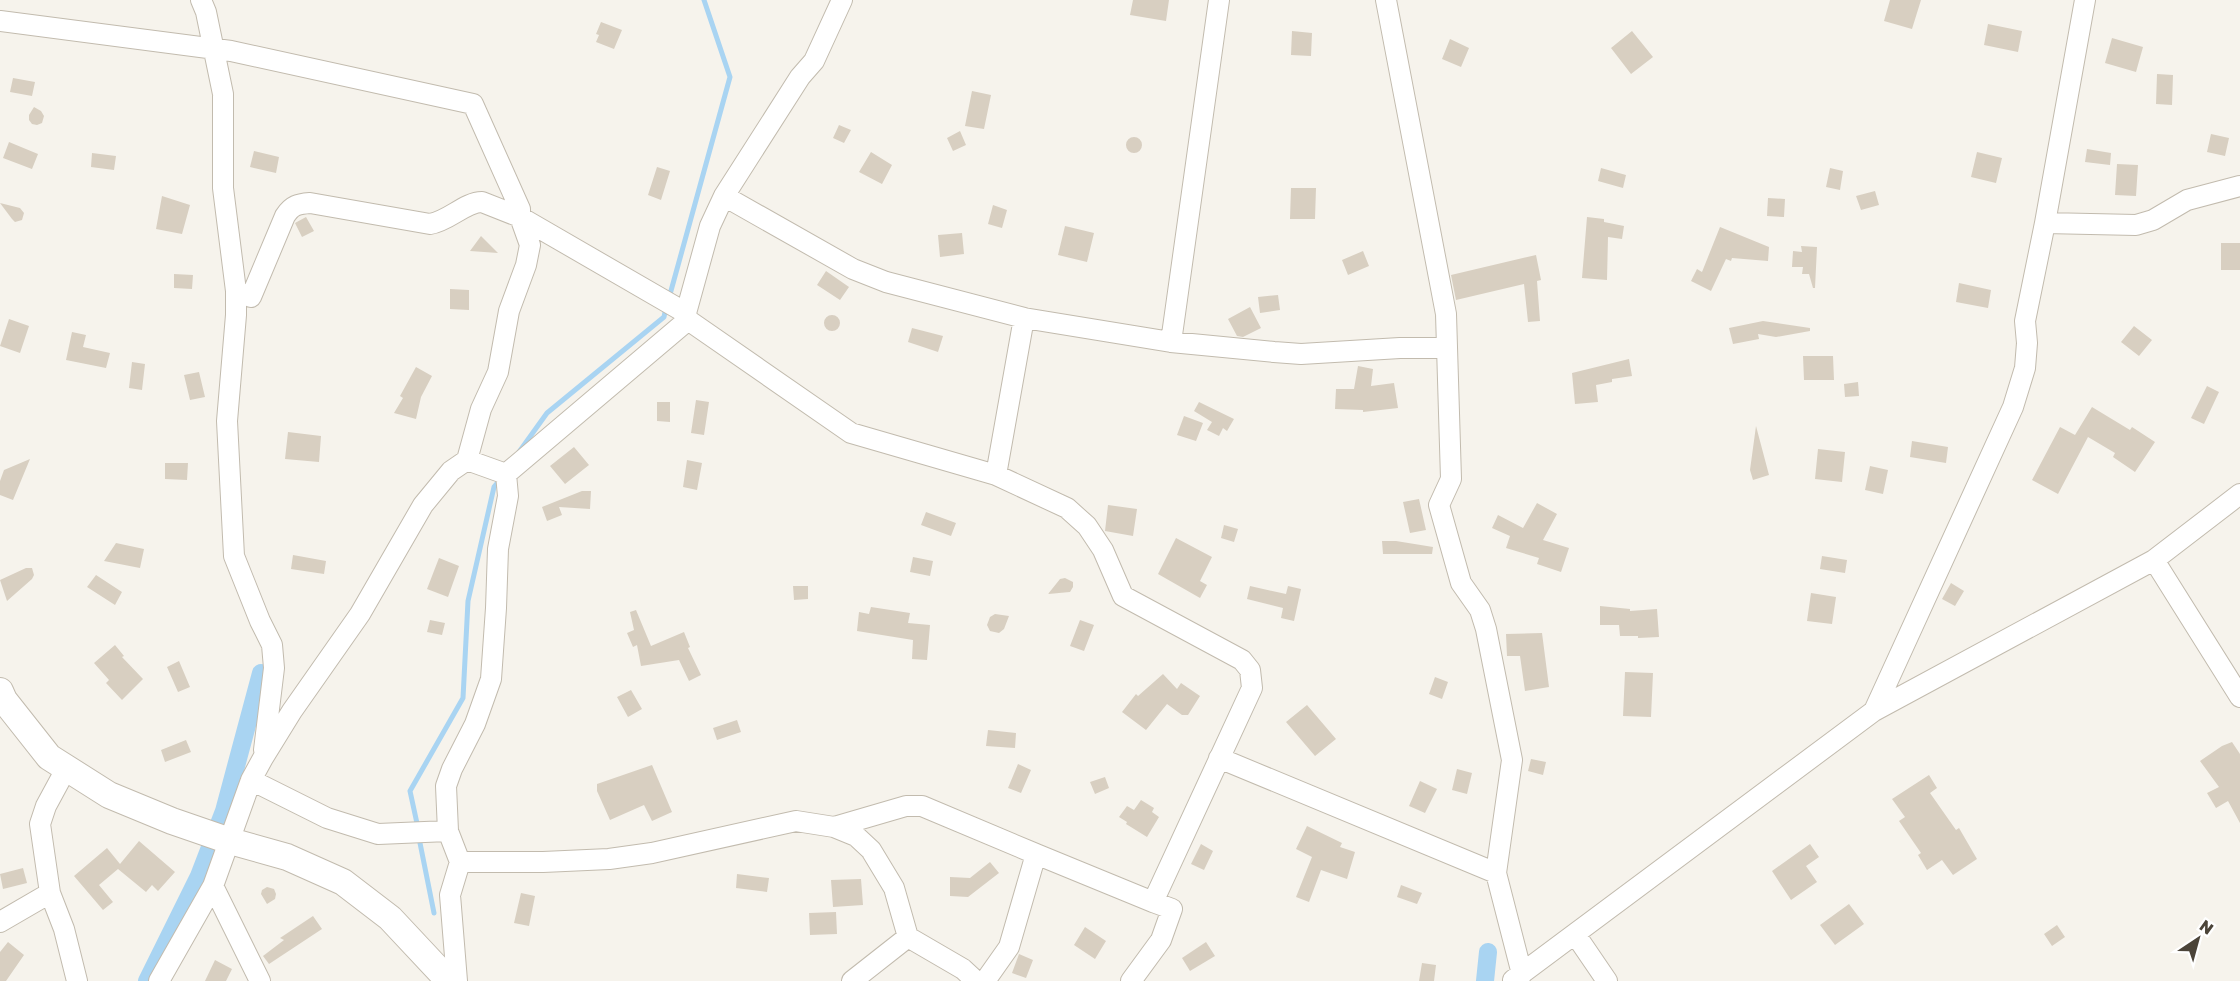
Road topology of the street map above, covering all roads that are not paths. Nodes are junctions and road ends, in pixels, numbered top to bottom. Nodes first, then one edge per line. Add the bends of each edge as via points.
1 (201, 0) edge
2 (842, 0) edge
3 (1219, 0) edge
4 (1386, 0) edge
5 (2085, 0) edge
6 (0, 21) edge
7 (213, 49) junction
8 (2240, 186) edge
9 (724, 196) junction
10 (520, 217) junction
11 (2045, 223) junction
12 (236, 291) junction
13 (687, 317) junction
14 (1024, 318) junction
15 (1171, 342) junction
16 (1446, 348) junction
17 (484, 466) junction
18 (996, 475) junction
19 (2240, 494) edge
20 (2154, 560) junction
21 (0, 691) edge
22 (2240, 697) edge
23 (1874, 711) junction
24 (262, 758) junction
25 (1219, 758) junction
26 (66, 769) junction
27 (251, 780) junction
28 (834, 826) junction
29 (448, 831) junction
30 (230, 841) junction
31 (1036, 854) junction
32 (460, 862) junction
33 (1496, 873) junction
34 (213, 886) junction
35 (50, 893) junction
36 (1153, 902) junction
37 (0, 922) edge
38 (1575, 934) junction
39 (908, 937) junction
40 (1517, 978) edge
41 (77, 981) edge
42 (159, 981) edge
43 (260, 981) edge
44 (449, 981) edge
45 (457, 981) edge
46 (852, 981) edge
47 (976, 981) edge
48 (986, 981) edge
49 (1131, 981) edge
50 (1607, 981) edge

1 - 7 street
2 - 9 street via 814,61
3 - 15 street
4 - 16 street via 1446,314
5 - 11 street
6 - 7 street
7 - 10 street via 472,104 520,209
7 - 12 street via 223,94 223,188
8 - 11 street via 2187,200 2136,225
9 - 13 street via 710,226
9 - 14 street via 853,269 886,282
10 - 12 street via 482,202 430,224 310,202 297,204 285,216 251,297
10 - 13 street
10 - 17 street via 530,245 509,311 498,372 481,408
11 - 23 street via 2025,321 2025,368 2013,407
12 - 24 street via 227,421 234,556 272,645 274,668
13 - 17 street
13 - 18 street via 851,433
14 - 15 street
14 - 18 street
15 - 16 street via 1301,354
16 - 33 street via 1451,479 1438,505 1461,583 1480,610 1486,628 1512,760
17 - 24 street via 451,471 423,505 360,614
17 - 29 street via 508,496 498,549 490,679 475,724 446,786
18 - 25 street via 1067,508 1087,526 1103,550 1123,596 1230,651 1250,670 1252,688
19 - 20 street
20 - 22 street
20 - 23 street
21 - 26 street via 49,757
23 - 38 street
24 - 27 street
25 - 33 street
25 - 36 street
26 - 30 street via 109,795
26 - 35 street via 40,824
27 - 29 street via 327,818 378,834
27 - 30 street
28 - 31 street via 906,806 922,806
28 - 32 street via 796,821 609,859
28 - 39 street via 856,836 871,850 894,888
29 - 32 street
30 - 34 street
30 - 44 street via 287,857 343,882 390,918
31 - 36 street
31 - 48 street via 1009,947
32 - 45 street via 450,895
33 - 40 street
34 - 42 street
34 - 43 street
35 - 37 street
35 - 41 street
36 - 49 street via 1172,909 1161,940
38 - 40 street
38 - 50 street
39 - 46 street
39 - 47 street via 942,955

